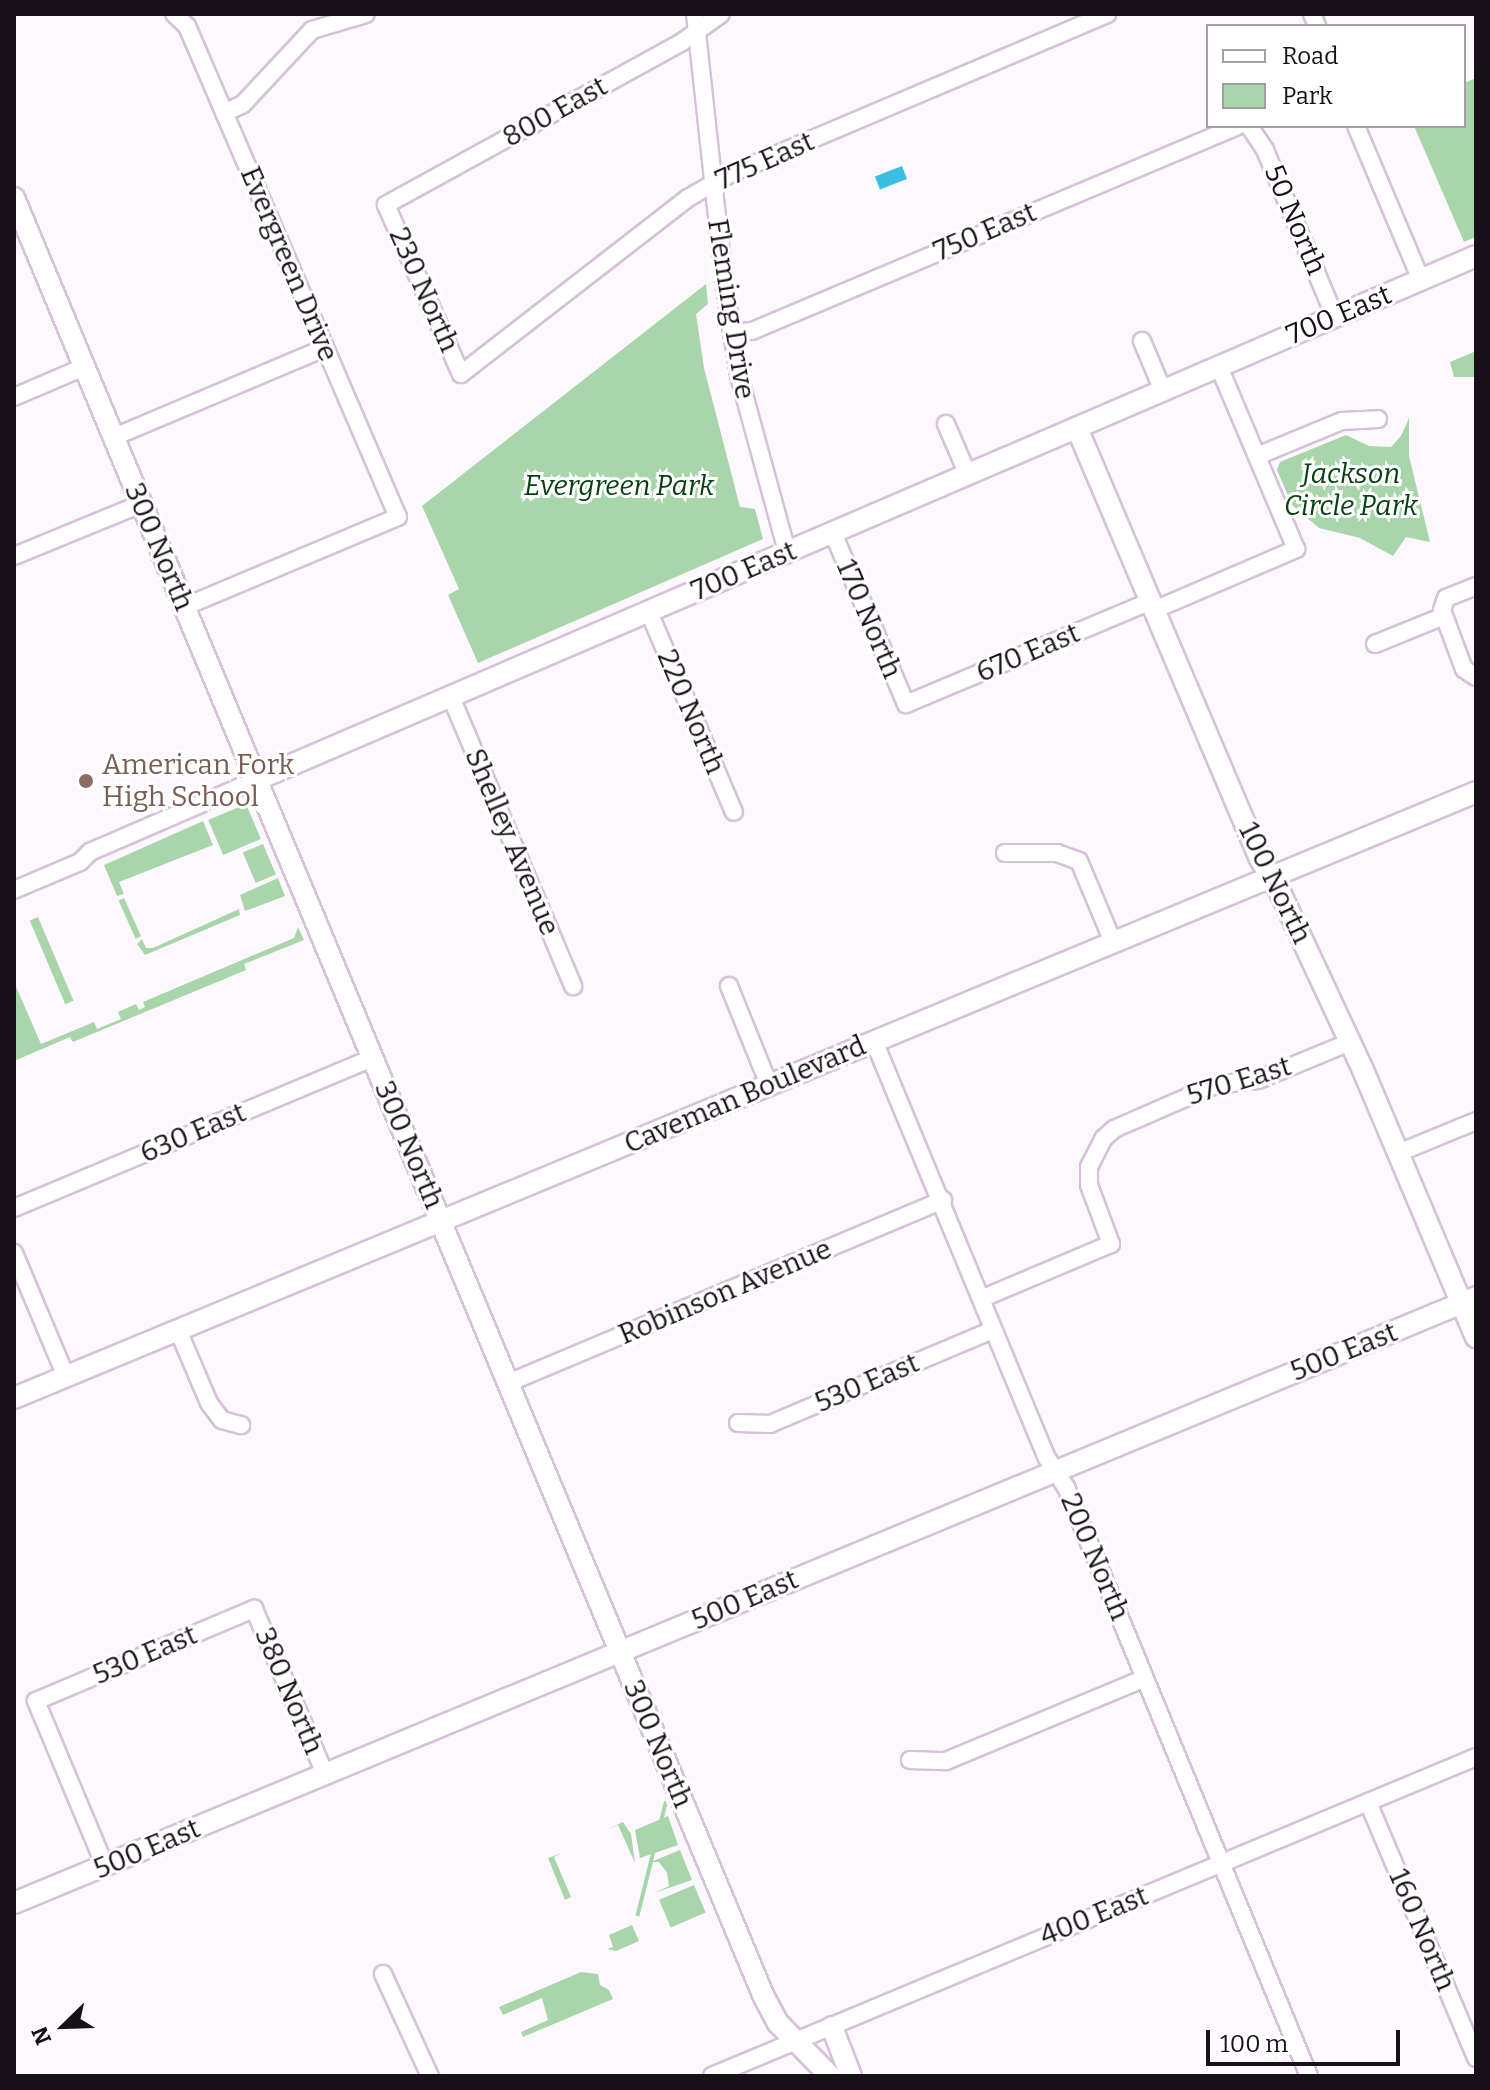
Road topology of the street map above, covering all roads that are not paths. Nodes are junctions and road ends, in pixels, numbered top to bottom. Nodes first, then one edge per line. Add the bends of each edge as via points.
1 (174, 14) edge
2 (366, 14) edge
3 (721, 14) edge
4 (1107, 14) edge
5 (696, 22) edge
6 (224, 113) junction
7 (1233, 128) edge
8 (1250, 128) edge
9 (1357, 128) edge
10 (713, 183) junction
11 (386, 205) joint
12 (16, 207) edge
13 (1476, 256) edge
14 (1421, 280) junction
15 (1335, 317) junction
16 (732, 333) junction
17 (1142, 341) dead end
18 (325, 348) junction
19 (84, 367) junction
20 (1219, 367) junction
21 (461, 374) joint
22 (1163, 391) junction
23 (14, 397) edge
24 (1378, 419) dead end
25 (946, 424) dead end
26 (1077, 428) junction
27 (114, 437) junction
28 (1257, 456) junction
29 (968, 475) junction
30 (141, 504) junction
31 (833, 533) junction
32 (787, 552) junction
33 (14, 556) edge
34 (1476, 586) edge
35 (1152, 605) junction
36 (184, 607) junction
37 (649, 612) junction
38 (1443, 613) junction
39 (1375, 644) dead end
40 (1476, 677) edge
41 (451, 697) junction
42 (906, 704) joint
43 (256, 780) junction
44 (1475, 794) edge
45 (734, 812) dead end
46 (1005, 853) dead end
47 (1271, 877) junction
48 (14, 890) edge
49 (1113, 942) junction
50 (573, 986) dead end
51 (729, 986) dead end
52 (874, 1041) junction
53 (1350, 1042) junction
54 (372, 1058) junction
55 (769, 1085) junction
56 (1476, 1121) edge
57 (1398, 1153) junction
58 (943, 1200) junction
59 (14, 1208) edge
60 (440, 1221) junction
61 (14, 1253) edge
62 (983, 1298) junction
63 (1468, 1300) edge
64 (178, 1330) junction
65 (993, 1330) junction
66 (1476, 1337) edge
67 (66, 1377) junction
68 (508, 1383) junction
69 (14, 1398) edge
70 (738, 1423) dead end
71 (241, 1425) dead end
72 (1056, 1471) junction
73 (254, 1609) joint
74 (620, 1652) junction
75 (1143, 1679) junction
76 (1476, 1757) edge
77 (910, 1760) dead end
78 (325, 1774) junction
79 (1368, 1802) junction
80 (1220, 1864) junction
81 (105, 1866) junction
82 (14, 1903) edge
83 (383, 1974) dead end
84 (832, 2027) junction
85 (798, 2041) junction
86 (1476, 2058) edge
87 (430, 2076) edge
88 (712, 2076) edge
89 (830, 2076) edge
90 (851, 2076) edge
91 (1309, 2076) edge

1 - 6 street, Evergreen Drive via 187,26
2 - 6 street via 312,30 243,104
3 - 5 street, 800 East
4 - 10 street, 775 East
5 - 10 street, Fleming Drive
5 - 11 street, 800 East via 682,42
6 - 18 street, Evergreen Drive
7 - 16 street, 750 East via 752,331
8 - 15 street, 50 North via 1265,150
9 - 14 street
10 - 16 street, Fleming Drive
10 - 21 street, 775 East
11 - 21 street, 230 North
12 - 19 street, 300 North
13 - 14 street, 700 East
14 - 15 street, 700 East
15 - 20 street, 700 East
16 - 32 street, Fleming Drive via 761,465
17 - 22 street
18 - 27 street
18 - 36 street, Evergreen Drive via 398,517
19 - 23 street
19 - 27 street, 300 North
20 - 22 street, 700 East
20 - 28 street
22 - 26 street, 700 East
24 - 28 street via 1342,421
25 - 29 street
26 - 29 street, 700 East
26 - 35 street, 100 North
27 - 30 street, 300 North
28 - 35 street, 670 East via 1296,549
29 - 31 street, 700 East
30 - 33 street
30 - 36 street, 300 North
31 - 32 street, 700 East
31 - 42 street, 170 North
32 - 37 street, 700 East
34 - 38 street via 1446,598
35 - 42 street, 670 East
35 - 47 street, 100 North
36 - 43 street, 300 North
37 - 41 street, 700 East
37 - 45 street, 220 North
38 - 39 street
38 - 40 street via 1464,669
41 - 43 street, 700 East
41 - 50 street, Shelley Avenue
43 - 48 street, 700 East
43 - 54 street, 300 North
44 - 47 street, Caveman Boulevard
46 - 49 street via 1046,852 1079,861
47 - 49 street, Caveman Boulevard
47 - 53 street, 100 North
49 - 52 street, Caveman Boulevard
51 - 55 street
52 - 55 street, Caveman Boulevard
52 - 58 street, 200 North
53 - 57 street, 100 North
53 - 62 street, 570 East via 1258,1080 1215,1085 1114,1129 1094,1152 1089,1185 1111,1244
54 - 59 street, 630 East
54 - 60 street, 300 North
55 - 60 street, Caveman Boulevard
56 - 57 street
57 - 63 street, 100 North
58 - 62 street, 200 North
58 - 68 street, Robinson Avenue
60 - 64 street, Caveman Boulevard
60 - 68 street, 300 North
61 - 67 street
62 - 65 street, 200 North
63 - 66 street, 100 North
63 - 72 street, 500 East
64 - 67 street, Caveman Boulevard
64 - 71 street via 209,1403 222,1420
65 - 70 street, 530 East via 770,1424
65 - 72 street, 200 North
67 - 69 street, Caveman Boulevard
68 - 74 street, 300 North
72 - 74 street, 500 East
72 - 75 street, 200 North
73 - 78 street, 380 North
73 - 81 street, 530 East via 36,1701
74 - 78 street, 500 East
74 - 85 street, 300 North via 763,1995 778,2023
75 - 77 street via 946,1761
75 - 80 street, 200 North
76 - 79 street, 400 East
78 - 81 street, 500 East
79 - 80 street, 400 East
79 - 86 street, 160 North
80 - 84 street, 400 East
80 - 91 street, 200 North
81 - 82 street, 500 East
83 - 87 street
84 - 85 street, 400 East
84 - 90 street
85 - 88 street, 400 East
85 - 89 street, 300 North

